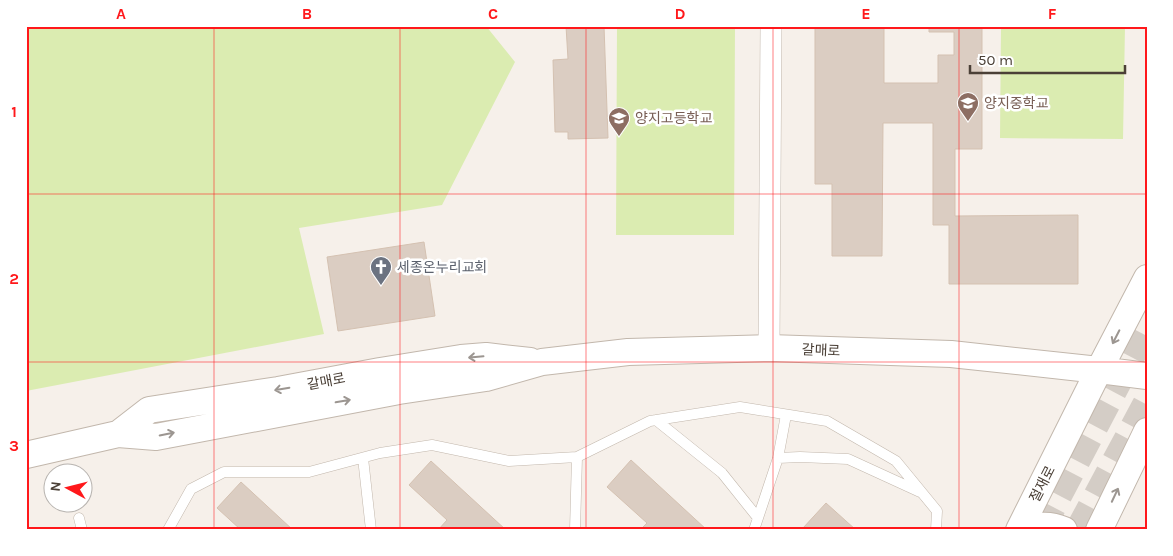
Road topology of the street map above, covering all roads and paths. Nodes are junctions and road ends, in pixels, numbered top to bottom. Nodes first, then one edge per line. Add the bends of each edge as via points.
1 (771, 26) edge
2 (1142, 286) edge
3 (769, 348) junction
4 (1099, 370) junction
5 (1147, 376) edge
6 (786, 415) junction
7 (656, 420) junction
8 (1147, 432) edge
9 (26, 455) edge
10 (577, 457) junction
11 (363, 458) junction
12 (778, 458) junction
13 (923, 493) junction
14 (79, 518) dead end
15 (758, 518) junction
16 (82, 530) edge
17 (168, 530) edge
18 (371, 530) edge
19 (575, 530) edge
20 (754, 530) edge
21 (936, 530) edge
22 (1019, 530) edge
23 (1027, 530) edge
24 (1064, 530) edge
25 (1099, 530) edge

1 - 3 street
2 -> 4 street, 절재로
3 - 4 street, 갈매로 via 951,354
3 - 9 street, 갈매로 via 628,352 542,362 486,356 461,358 149,410 118,434
4 - 5 street, 갈매로
4 - 22 street, 절재로
6 - 7 lane via 740,407
6 - 12 lane
6 - 13 lane via 827,421 896,461
7 - 10 lane
7 - 15 lane via 722,473
25 -> 8 street
10 - 11 lane via 510,462 432,445
10 - 19 lane
11 - 17 lane via 309,472 224,472 191,489
11 - 18 lane
12 - 13 lane via 848,459
12 - 15 lane
13 - 21 lane via 937,510
14 - 16 lane
15 - 20 lane
23 - 24 street via 1053,525

